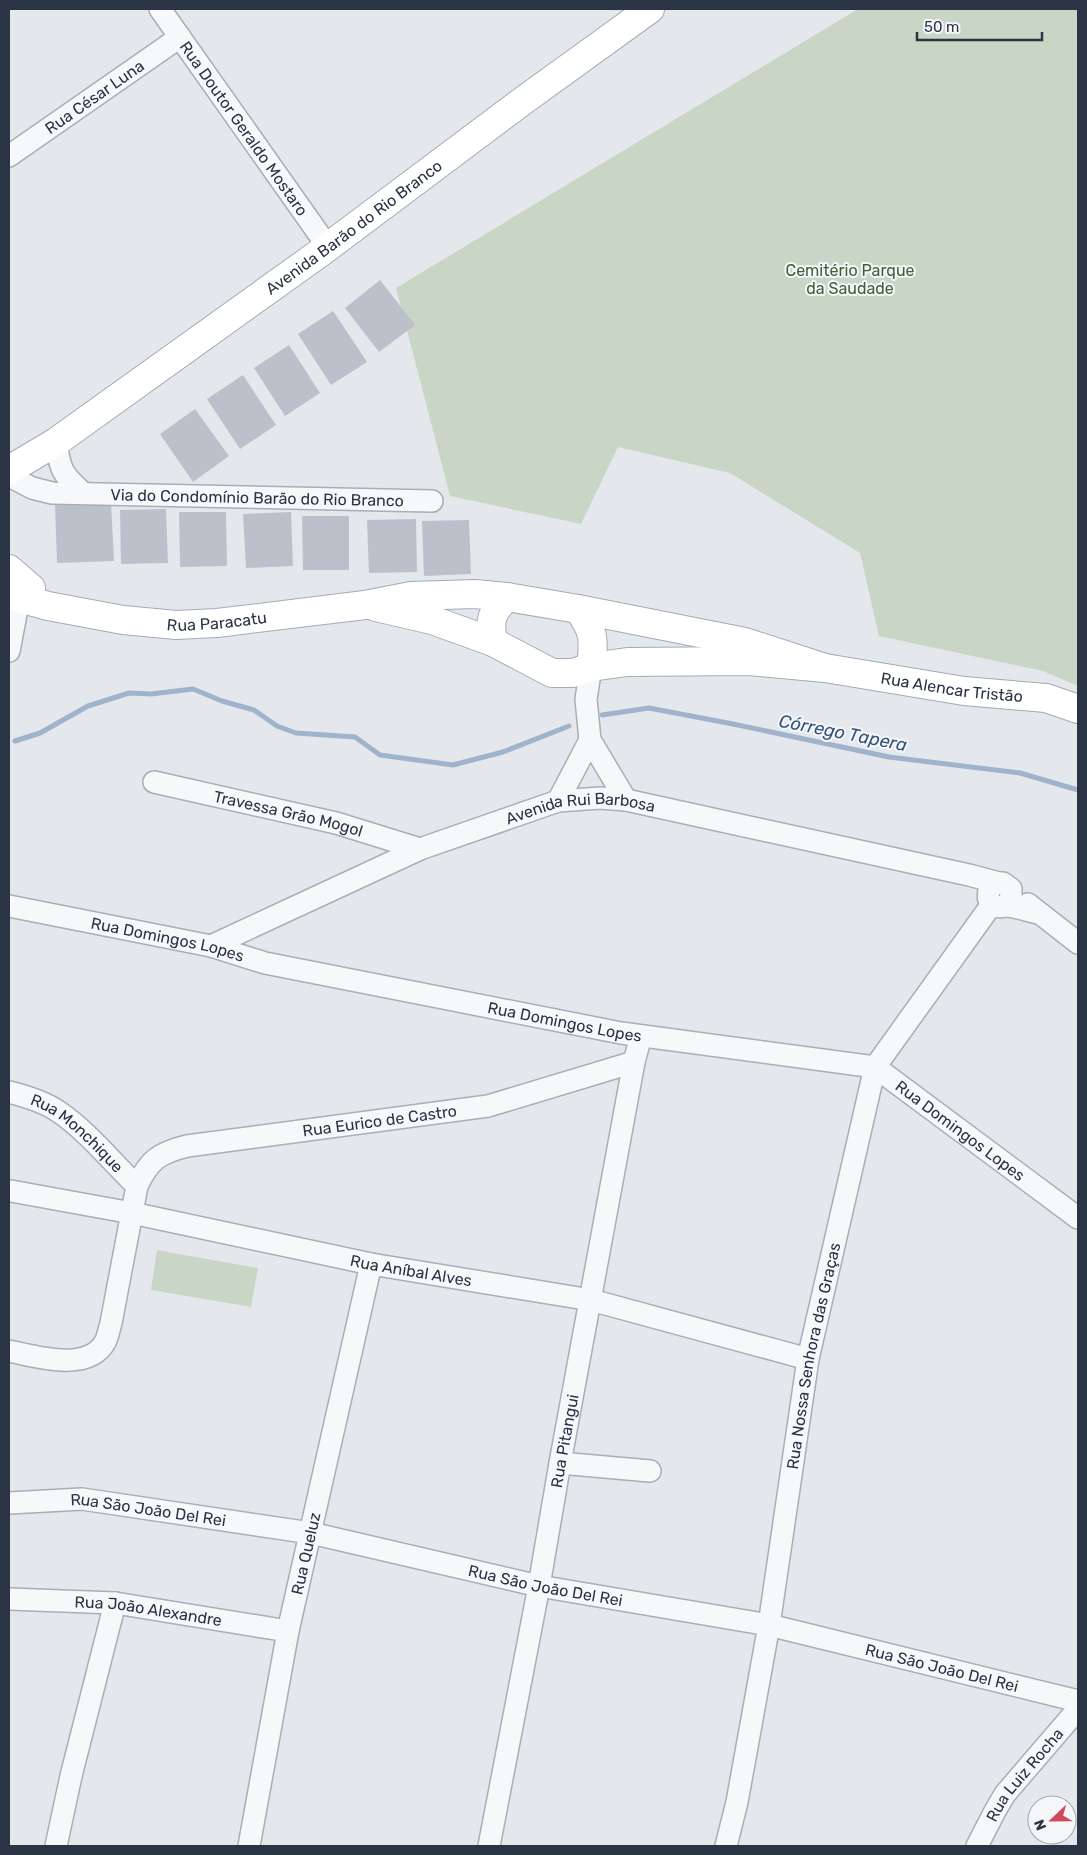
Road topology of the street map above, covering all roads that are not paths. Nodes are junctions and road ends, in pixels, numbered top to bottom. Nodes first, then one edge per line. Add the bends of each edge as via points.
1 (160, 9) edge
2 (650, 9) edge
3 (180, 37) junction
4 (9, 156) edge
5 (328, 247) junction
6 (56, 442) junction
7 (11, 478) edge
8 (83, 494) junction
9 (432, 501) dead end
10 (9, 569) edge
11 (17, 590) edge
12 (507, 597) junction
13 (365, 605) junction
14 (578, 609) junction
15 (492, 642) junction
16 (9, 652) edge
17 (591, 667) junction
18 (825, 668) junction
19 (552, 673) junction
20 (586, 699) junction
21 (1078, 708) edge
22 (590, 740) junction
23 (154, 782) dead end
24 (626, 800) junction
25 (558, 801) junction
26 (420, 849) junction
27 (999, 896) junction
28 (9, 906) edge
29 (255, 925) junction
30 (1078, 943) edge
31 (210, 946) junction
32 (265, 962) junction
33 (641, 1036) junction
34 (634, 1062) junction
35 (875, 1067) junction
36 (9, 1092) edge
37 (137, 1186) junction
38 (11, 1191) dead end
39 (132, 1213) junction
40 (1078, 1218) edge
41 (371, 1264) junction
42 (591, 1300) junction
43 (9, 1351) edge
44 (808, 1358) junction
45 (560, 1463) junction
46 (650, 1471) dead end
47 (9, 1503) edge
48 (311, 1533) junction
49 (538, 1586) junction
50 (9, 1599) edge
51 (115, 1603) junction
52 (769, 1624) junction
53 (288, 1631) junction
54 (1078, 1701) edge
55 (1078, 1709) edge
56 (56, 1846) edge
57 (249, 1846) edge
58 (489, 1846) edge
59 (726, 1846) edge
60 (977, 1846) edge

1 - 3 street, Rua Doutor Geraldo Mostaro
2 - 5 main road, Avenida Barão do Rio Branco
3 - 4 street, Rua César Luna
3 - 5 street, Rua Doutor Geraldo Mostaro
5 - 6 main road, Avenida Barão do Rio Branco
6 - 7 main road, Avenida Barão do Rio Branco
6 - 8 street via 66,478
7 - 8 street, Via do Condomínio Barão do Rio Branco via 32,488
8 - 9 street, Via do Condomínio Barão do Rio Branco
10 - 11 main road
11 - 13 main road, Rua Paracatu via 48,606 123,620 176,625
11 - 16 street
12 - 13 main road, Rua Paracatu via 475,594 411,596
12 - 14 main road, Rua Paracatu
12 - 15 main road via 492,616
13 - 15 main road, Rua Paracatu via 432,620
14 - 17 main road via 590,626 593,642
14 - 18 main road, Rua Alencar Tristão via 745,642
15 - 19 main road, Rua Paracatu
17 - 18 main road, Rua Alencar Tristão via 626,662 749,661
17 - 19 main road via 573,673
17 - 20 street
18 - 21 main road, Rua Alencar Tristão via 964,690 1046,698
19 - 20 street
20 - 22 street
22 - 24 street
22 - 25 street
23 - 26 street, Travessa Grão Mogol via 336,823
24 - 25 street, Avenida Rui Barbosa
24 - 27 street, Avenida Rui Barbosa via 969,875
25 - 26 street, Avenida Rui Barbosa
26 - 29 street, Avenida Rui Barbosa
27 - 30 street, Avenida Rui Barbosa via 1038,913
27 - 35 street, Rua Nossa Senhora das Graças
28 - 31 street, Rua Domingos Lopes
29 - 31 street, Avenida Rui Barbosa
29 - 32 street via 255,943 259,956
31 - 32 street, Rua Domingos Lopes
32 - 33 street, Rua Domingos Lopes
33 - 34 street, Rua Pitangui
33 - 35 street, Rua Domingos Lopes
34 - 37 street, Rua Eurico de Castro via 488,1106 187,1146 157,1158 145,1168
34 - 42 street, Rua Pitangui
35 - 40 street, Rua Domingos Lopes
35 - 44 street, Rua Nossa Senhora das Graças
36 - 37 street, Rua Monchique via 58,1111
37 - 39 street
38 - 39 street, Rua Aníbal Alves
39 - 41 street, Rua Aníbal Alves
39 - 43 street via 105,1342 90,1355 71,1360
41 - 42 street, Rua Aníbal Alves
41 - 48 street, Rua Queluz
42 - 44 street, Rua Aníbal Alves
42 - 45 street, Rua Pitangui
44 - 52 street, Rua Nossa Senhora das Graças
45 - 46 street
45 - 49 street, Rua Pitangui
47 - 48 street, Rua São João Del Rei via 90,1500
48 - 49 street, Rua São João Del Rei
48 - 53 street, Rua Queluz
49 - 52 street, Rua São João Del Rei
49 - 58 street, Rua Pitangui
50 - 51 street, Rua João Alexandre
51 - 53 street, Rua João Alexandre
51 - 56 street
52 - 54 street, Rua São João Del Rei
52 - 59 street, Rua Nossa Senhora das Graças
53 - 57 street, Rua Queluz
55 - 60 street, Rua Luiz Rocha via 1006,1794

